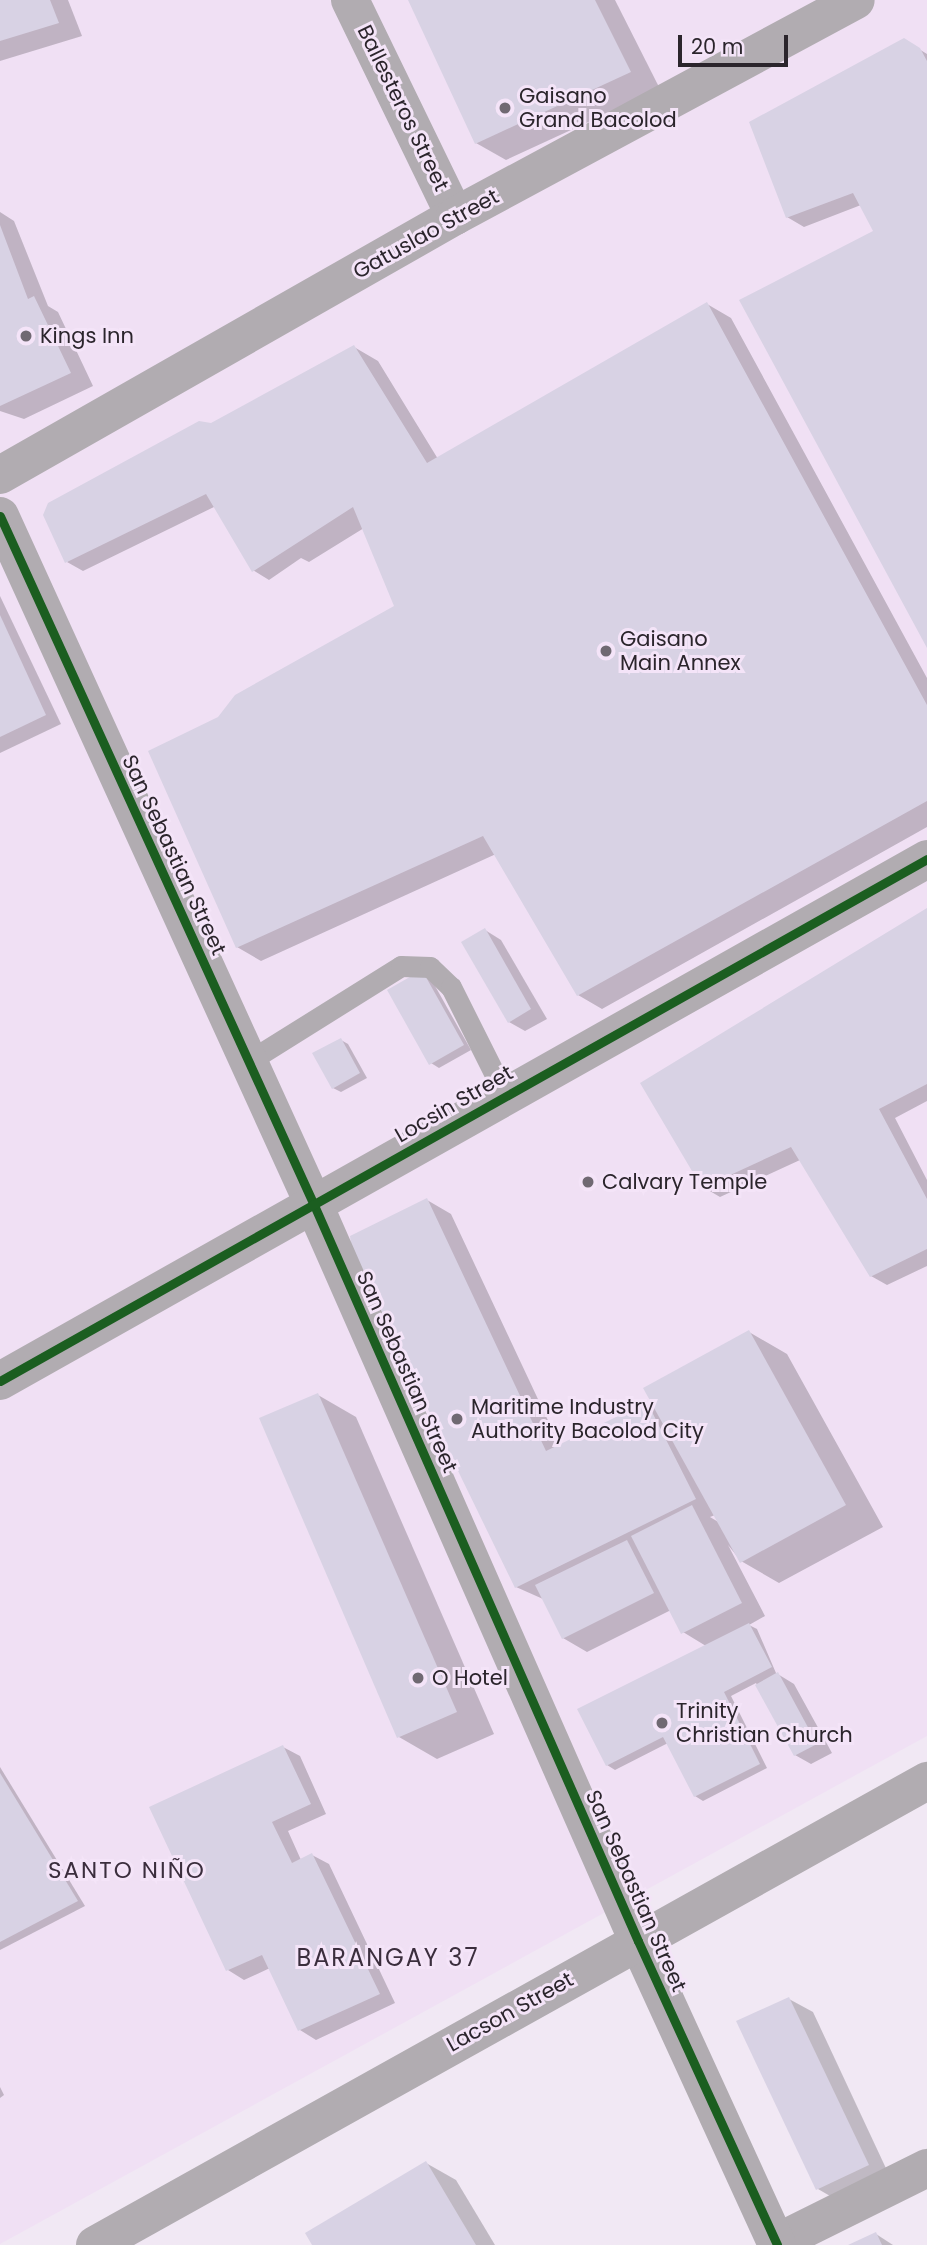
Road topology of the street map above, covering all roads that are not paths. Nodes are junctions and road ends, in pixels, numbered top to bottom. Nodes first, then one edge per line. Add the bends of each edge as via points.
1 (350, 0) edge
2 (856, 0) edge
3 (455, 216) junction
4 (0, 475) edge
5 (0, 516) edge
6 (927, 859) edge
7 (248, 1061) junction
8 (505, 1094) junction
9 (314, 1205) junction
10 (0, 1381) edge
11 (927, 1781) edge
12 (638, 1941) junction
13 (927, 2168) edge
14 (777, 2244) edge
15 (95, 2245) edge

1 - 3 street, Ballesteros Street
2 - 3 street, Gatuslao Street
3 - 4 street, Gatuslao Street
5 - 7 street, San Sebastian Street
6 - 8 street, Locsin Street
7 - 8 lane via 401,966 430,967 451,987
7 - 9 street, San Sebastian Street
8 - 9 street, Locsin Street
9 - 10 street, Locsin Street
9 - 12 street, San Sebastian Street
11 - 12 street, Lacson Street
12 - 14 street, San Sebastian Street
12 - 15 street, Lacson Street
13 - 14 street

